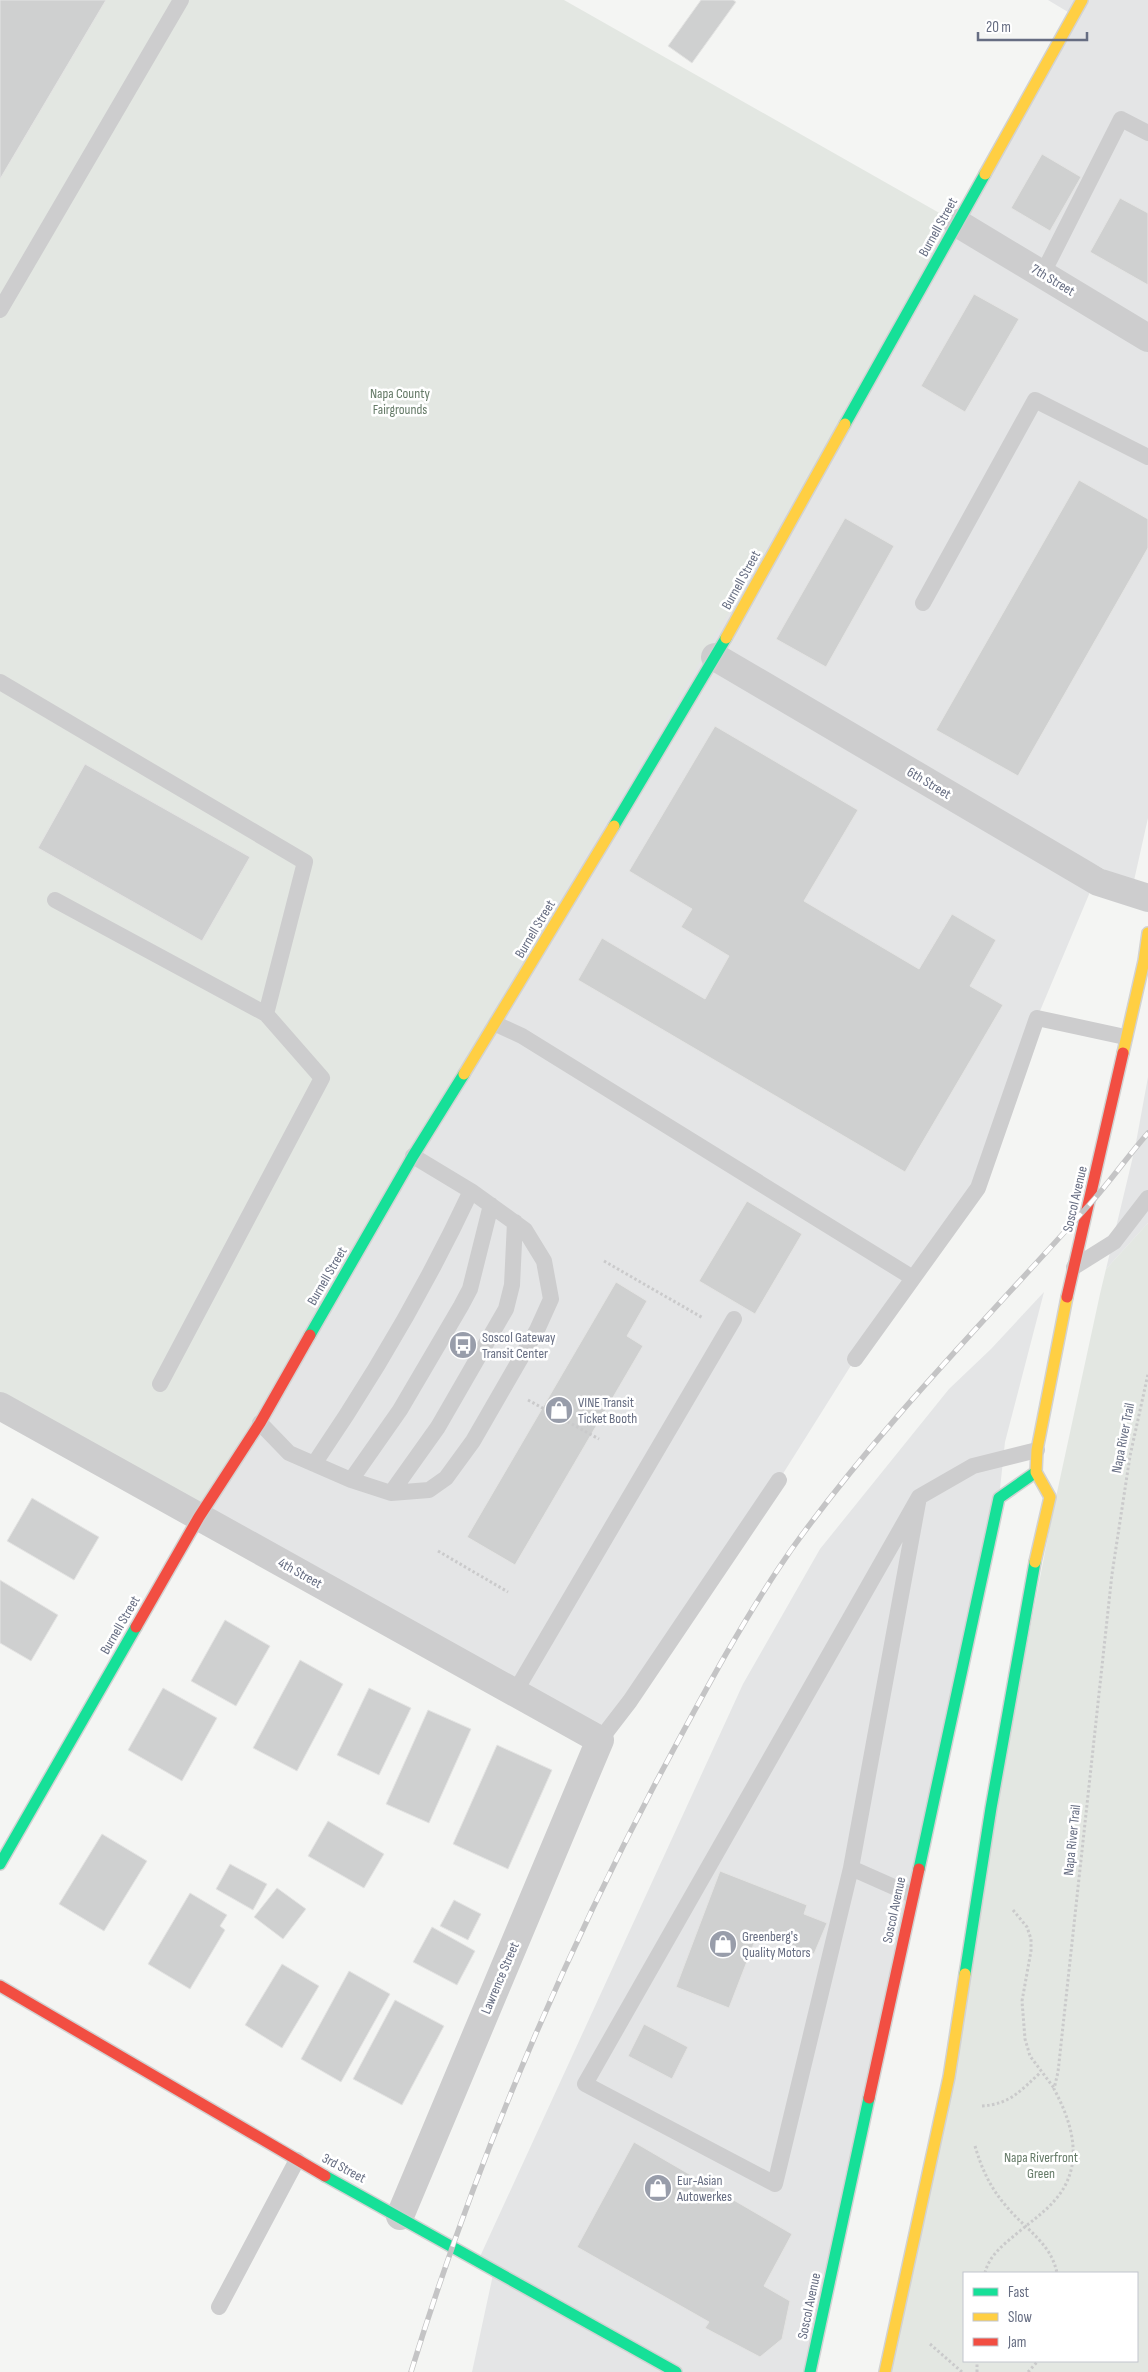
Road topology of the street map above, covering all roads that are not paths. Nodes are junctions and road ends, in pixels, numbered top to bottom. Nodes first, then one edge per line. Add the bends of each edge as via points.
1 (181, 0) edge
2 (1082, 0) edge
3 (1148, 133) edge
4 (957, 223) junction
5 (1043, 273) junction
6 (0, 310) edge
7 (1148, 338) edge
8 (1148, 457) edge
9 (923, 603) dead end
10 (715, 657) junction
11 (0, 682) edge
12 (1148, 898) edge
13 (55, 900) dead end
14 (1148, 933) edge
15 (266, 1014) junction
16 (496, 1024) junction
17 (1126, 1037) junction
18 (413, 1156) junction
19 (471, 1190) junction
20 (1148, 1198) edge
21 (491, 1204) junction
22 (515, 1222) junction
23 (1074, 1267) junction
24 (913, 1278) junction
25 (730, 1325) road end
26 (855, 1359) dead end
27 (160, 1384) dead end
28 (0, 1406) edge
29 (260, 1423) junction
30 (1037, 1450) junction
31 (314, 1464) junction
32 (1036, 1472) junction
33 (351, 1480) junction
34 (779, 1480) dead end
35 (391, 1493) junction
36 (919, 1497) junction
37 (199, 1517) junction
38 (515, 1692) junction
39 (600, 1740) junction
40 (0, 1864) edge
41 (851, 1868) junction
42 (912, 1894) junction
43 (0, 1986) edge
44 (298, 2160) junction
45 (400, 2216) junction
46 (219, 2308) dead end
47 (676, 2372) edge
48 (810, 2372) edge
49 (885, 2372) edge

1 - 6 lane
2 - 4 street, Burnell Street
3 - 5 lane via 1121,120
4 - 5 street, 7th Street
4 - 10 street, Burnell Street
5 - 7 street, 7th Street
8 - 9 lane via 1035,400
10 - 12 street, 6th Street via 1098,882
10 - 16 street, Burnell Street
11 - 15 lane via 305,862
13 - 15 lane
14 - 17 street, Soscol Avenue
15 - 27 lane via 322,1078
16 - 18 street, Burnell Street
16 - 24 lane via 522,1036
17 - 23 street, Soscol Avenue
17 - 24 lane via 1037,1018 978,1188
18 - 19 lane
18 - 29 street, Burnell Street
19 - 21 lane
19 - 31 lane via 439,1259 365,1390
20 - 23 lane via 1114,1242
21 - 22 lane
21 - 33 lane via 470,1289 400,1410
22 - 35 lane via 512,1285 506,1308 438,1427
22 - 35 lane via 525,1230 544,1261 552,1299 473,1441 446,1478 429,1490
23 - 30 street, Soscol Avenue
24 - 26 lane
25 - 38 lane
28 - 37 street, 4th Street
29 - 31 lane via 289,1453
29 - 37 street, Burnell Street
30 - 32 street, Soscol Avenue
30 - 36 lane via 973,1466
31 - 33 lane
32 - 42 street, Soscol Avenue via 999,1498
32 - 49 street via 1050,1497 1041,1531 991,1808 949,2077
33 - 35 lane
34 - 39 lane via 630,1701
36 - 41 lane
36 - 41 lane via 585,2084 775,2184
37 - 38 street, 4th Street
37 - 40 street, Burnell Street
38 - 39 street, 4th Street
39 - 45 street, Lawrence Street
41 - 42 lane
42 - 48 street, Soscol Avenue
43 - 44 street, 3rd Street
44 - 45 street, 3rd Street
44 - 46 lane
45 - 47 street, 3rd Street

